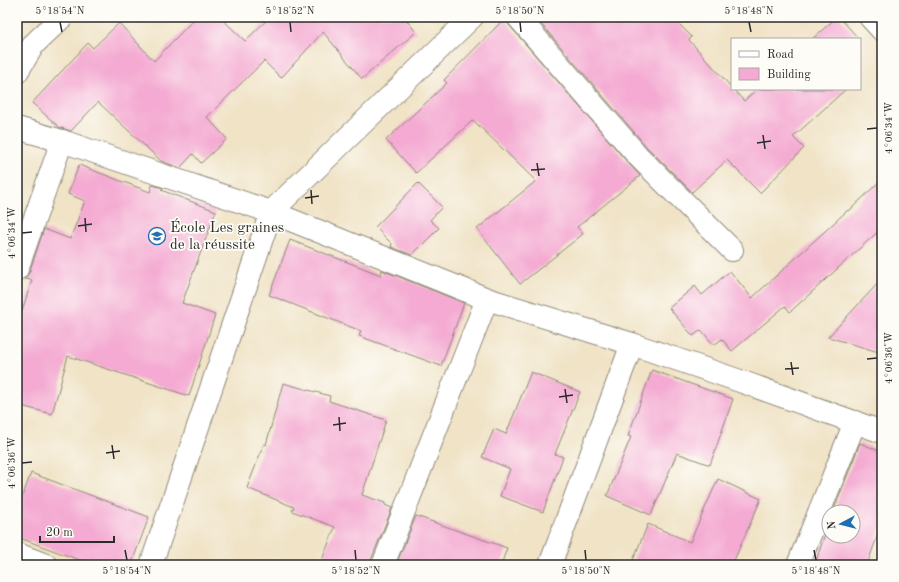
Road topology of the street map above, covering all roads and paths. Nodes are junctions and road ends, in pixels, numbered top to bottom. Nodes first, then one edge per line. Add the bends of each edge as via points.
1 (62, 17) edge
2 (472, 17) edge
3 (518, 17) edge
4 (870, 17) edge
5 (882, 30) edge
6 (17, 72) edge
7 (17, 128) edge
8 (62, 141) junction
9 (271, 212) junction
10 (732, 250) dead end
11 (17, 269) edge
12 (487, 299) junction
13 (632, 344) junction
14 (855, 422) junction
15 (882, 432) edge
16 (17, 554) edge
17 (46, 565) edge
18 (152, 565) edge
19 (383, 565) edge
20 (550, 565) edge
21 (798, 565) edge

1 - 6 street via 34,44
2 - 9 street
3 - 10 street via 638,156
4 - 5 street
7 - 8 street
8 - 9 street
8 - 11 street
9 - 12 street
9 - 18 street
12 - 13 street
12 - 19 street
13 - 14 street
13 - 20 street
14 - 15 street
14 - 21 street
16 - 17 street

